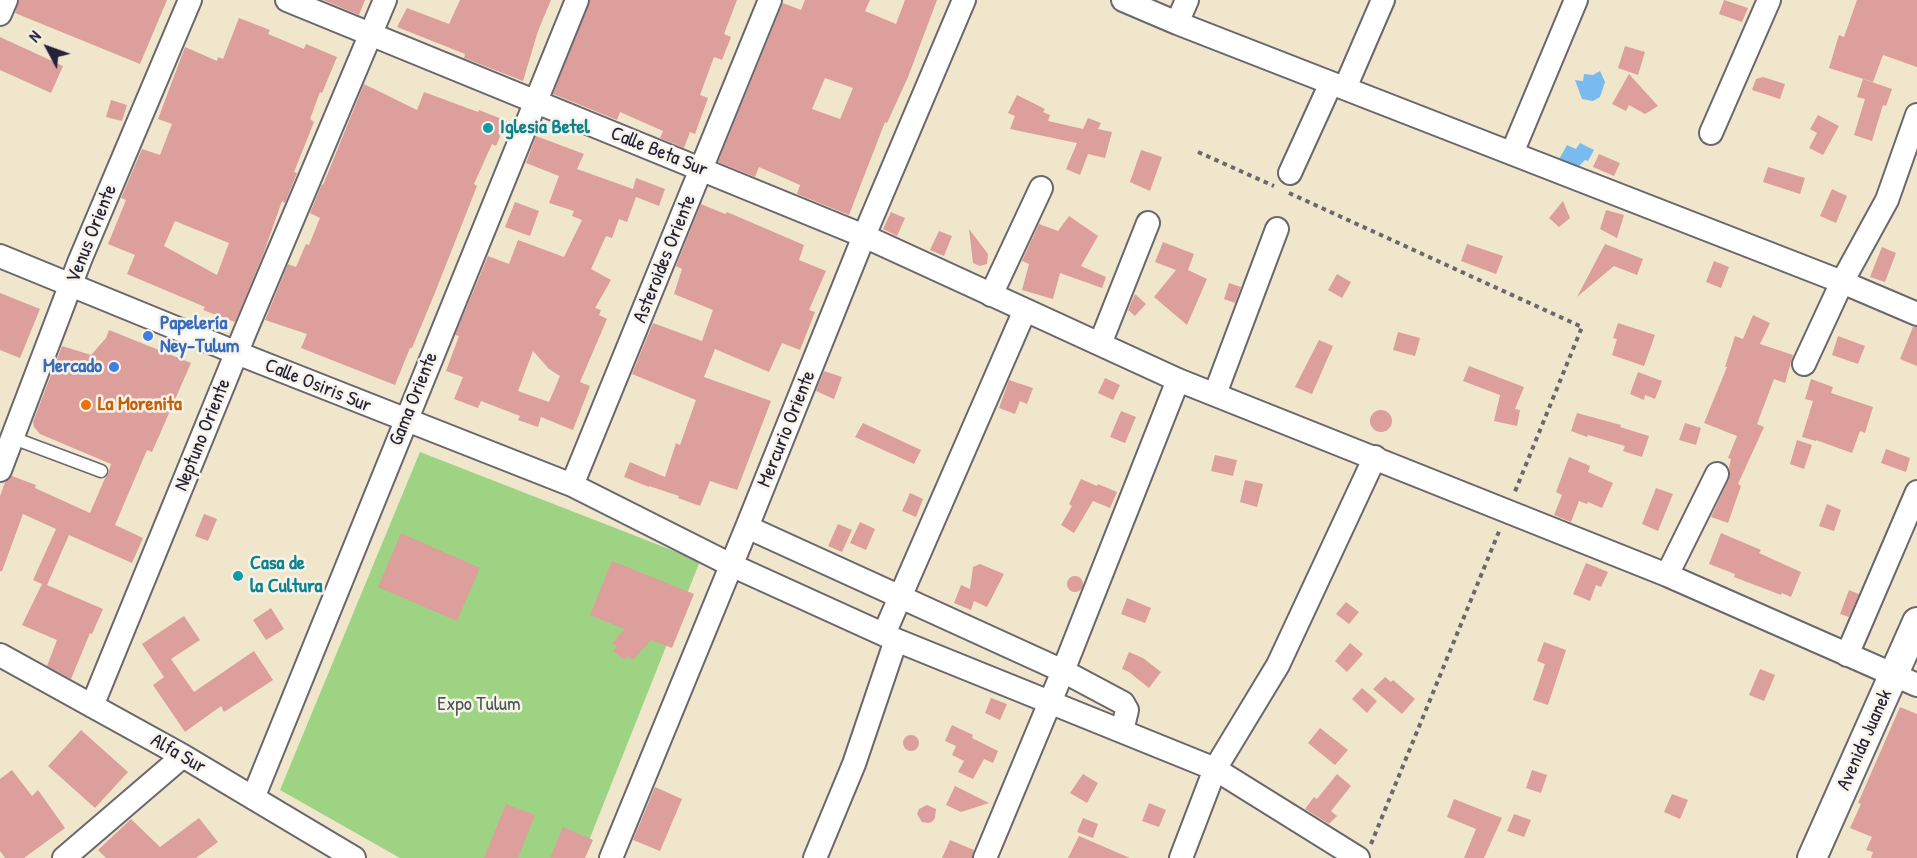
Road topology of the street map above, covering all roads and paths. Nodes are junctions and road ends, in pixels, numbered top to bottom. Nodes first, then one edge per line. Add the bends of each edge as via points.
1 (6, 0) edge
2 (190, 0) edge
3 (286, 0) edge
4 (385, 0) edge
5 (577, 0) edge
6 (770, 0) edge
7 (964, 0) edge
8 (1123, 0) edge
9 (1187, 0) edge
10 (1383, 0) edge
11 (1576, 0) edge
12 (1769, 0) edge
13 (0, 14) edge
14 (1177, 23) junction
15 (370, 35) junction
16 (1338, 85) junction
17 (535, 102) junction
18 (1917, 115) edge
19 (1711, 133) dead end
20 (1198, 152) dead end
21 (1512, 153) junction
22 (701, 170) junction
23 (1290, 173) dead end
24 (1041, 188) dead end
25 (1148, 223) dead end
26 (1277, 229) dead end
27 (864, 236) junction
28 (0, 256) edge
29 (1842, 282) junction
30 (71, 285) junction
31 (991, 295) junction
32 (1024, 310) junction
33 (1917, 314) edge
34 (1100, 344) junction
35 (237, 353) junction
36 (1804, 364) dead end
37 (1178, 380) junction
38 (1215, 394) junction
39 (405, 420) junction
40 (13, 438) junction
41 (1375, 457) junction
42 (0, 470) edge
43 (101, 471) dead end
44 (1717, 474) dead end
45 (572, 485) junction
46 (1917, 492) edge
47 (1508, 511) junction
48 (747, 527) junction
49 (731, 565) junction
50 (1667, 574) junction
51 (901, 597) junction
52 (890, 637) junction
53 (1914, 638) edge
54 (1847, 655) junction
55 (5, 664) edge
56 (1063, 671) junction
57 (1905, 680) edge
58 (1050, 702) junction
59 (92, 706) junction
60 (1122, 731) junction
61 (183, 756) junction
62 (1215, 769) junction
63 (253, 798) junction
64 (1364, 853) edge
65 (64, 858) edge
66 (354, 858) edge
67 (611, 858) edge
68 (815, 858) edge
69 (985, 858) edge
70 (1181, 858) edge
71 (1812, 858) edge

1 - 13 street
2 - 30 street, Venus Oriente
3 - 15 street, Calle Beta Sur
4 - 15 street, Neptuno Oriente
5 - 17 street, Gama Oriente
6 - 22 street, Asteroides Oriente
7 - 27 street, Mercurio Oriente
8 - 14 street
9 - 14 street
10 - 16 street
11 - 21 street
12 - 19 street
14 - 16 street
15 - 17 street, Calle Beta Sur
15 - 35 street, Neptuno Oriente
16 - 21 street
16 - 23 street
17 - 22 street, Calle Beta Sur
17 - 39 street, Gama Oriente
18 - 29 street via 1887,200
20 - 47 path via 1582,327
21 - 29 street
22 - 27 street, Calle Beta Sur
22 - 45 street, Asteroides Oriente
24 - 31 street
25 - 34 street
26 - 38 street
27 - 31 street, Calle Beta Sur
27 - 48 street, Mercurio Oriente
28 - 30 street, Calle Osiris Sur
29 - 33 street
29 - 36 street
30 - 35 street, Calle Osiris Sur
30 - 40 street, Venus Oriente
31 - 32 street, Calle Beta Sur
32 - 34 street, Calle Beta Sur
32 - 51 street
34 - 37 street, Calle Beta Sur
35 - 39 street, Calle Osiris Sur
35 - 59 street, Neptuno Oriente
37 - 38 street, Calle Beta Sur
37 - 56 street
38 - 41 street, Calle Beta Sur
39 - 45 street, Calle Osiris Sur
39 - 63 street, Gama Oriente
40 - 42 street, Venus Oriente
40 - 43 lane
41 - 47 street, Calle Beta Sur
41 - 62 street via 1278,665
44 - 50 street
45 - 49 street, Calle Osiris Sur
46 - 54 street
47 - 50 street, Calle Beta Sur
47 - 64 path
48 - 49 street, Mercurio Oriente
48 - 51 street
49 - 52 street, Calle Osiris Sur
49 - 67 street, Mercurio Oriente
50 - 54 street, Calle Beta Sur
51 - 52 street
51 - 56 street
52 - 58 street, Calle Osiris Sur
52 - 68 street via 854,764
53 - 57 street, Avenida Juanek
54 - 57 street, Calle Beta Sur
55 - 59 street, Alfa Sur
56 - 58 street
56 - 60 street via 1123,703 1127,710
57 - 71 street, Avenida Juanek
58 - 60 street, Calle Osiris Sur
58 - 69 street
59 - 61 street, Alfa Sur
60 - 62 street, Calle Osiris Sur
61 - 63 street, Alfa Sur
61 - 65 street
62 - 64 street, Calle Osiris Sur
62 - 70 street
63 - 66 street, Alfa Sur

